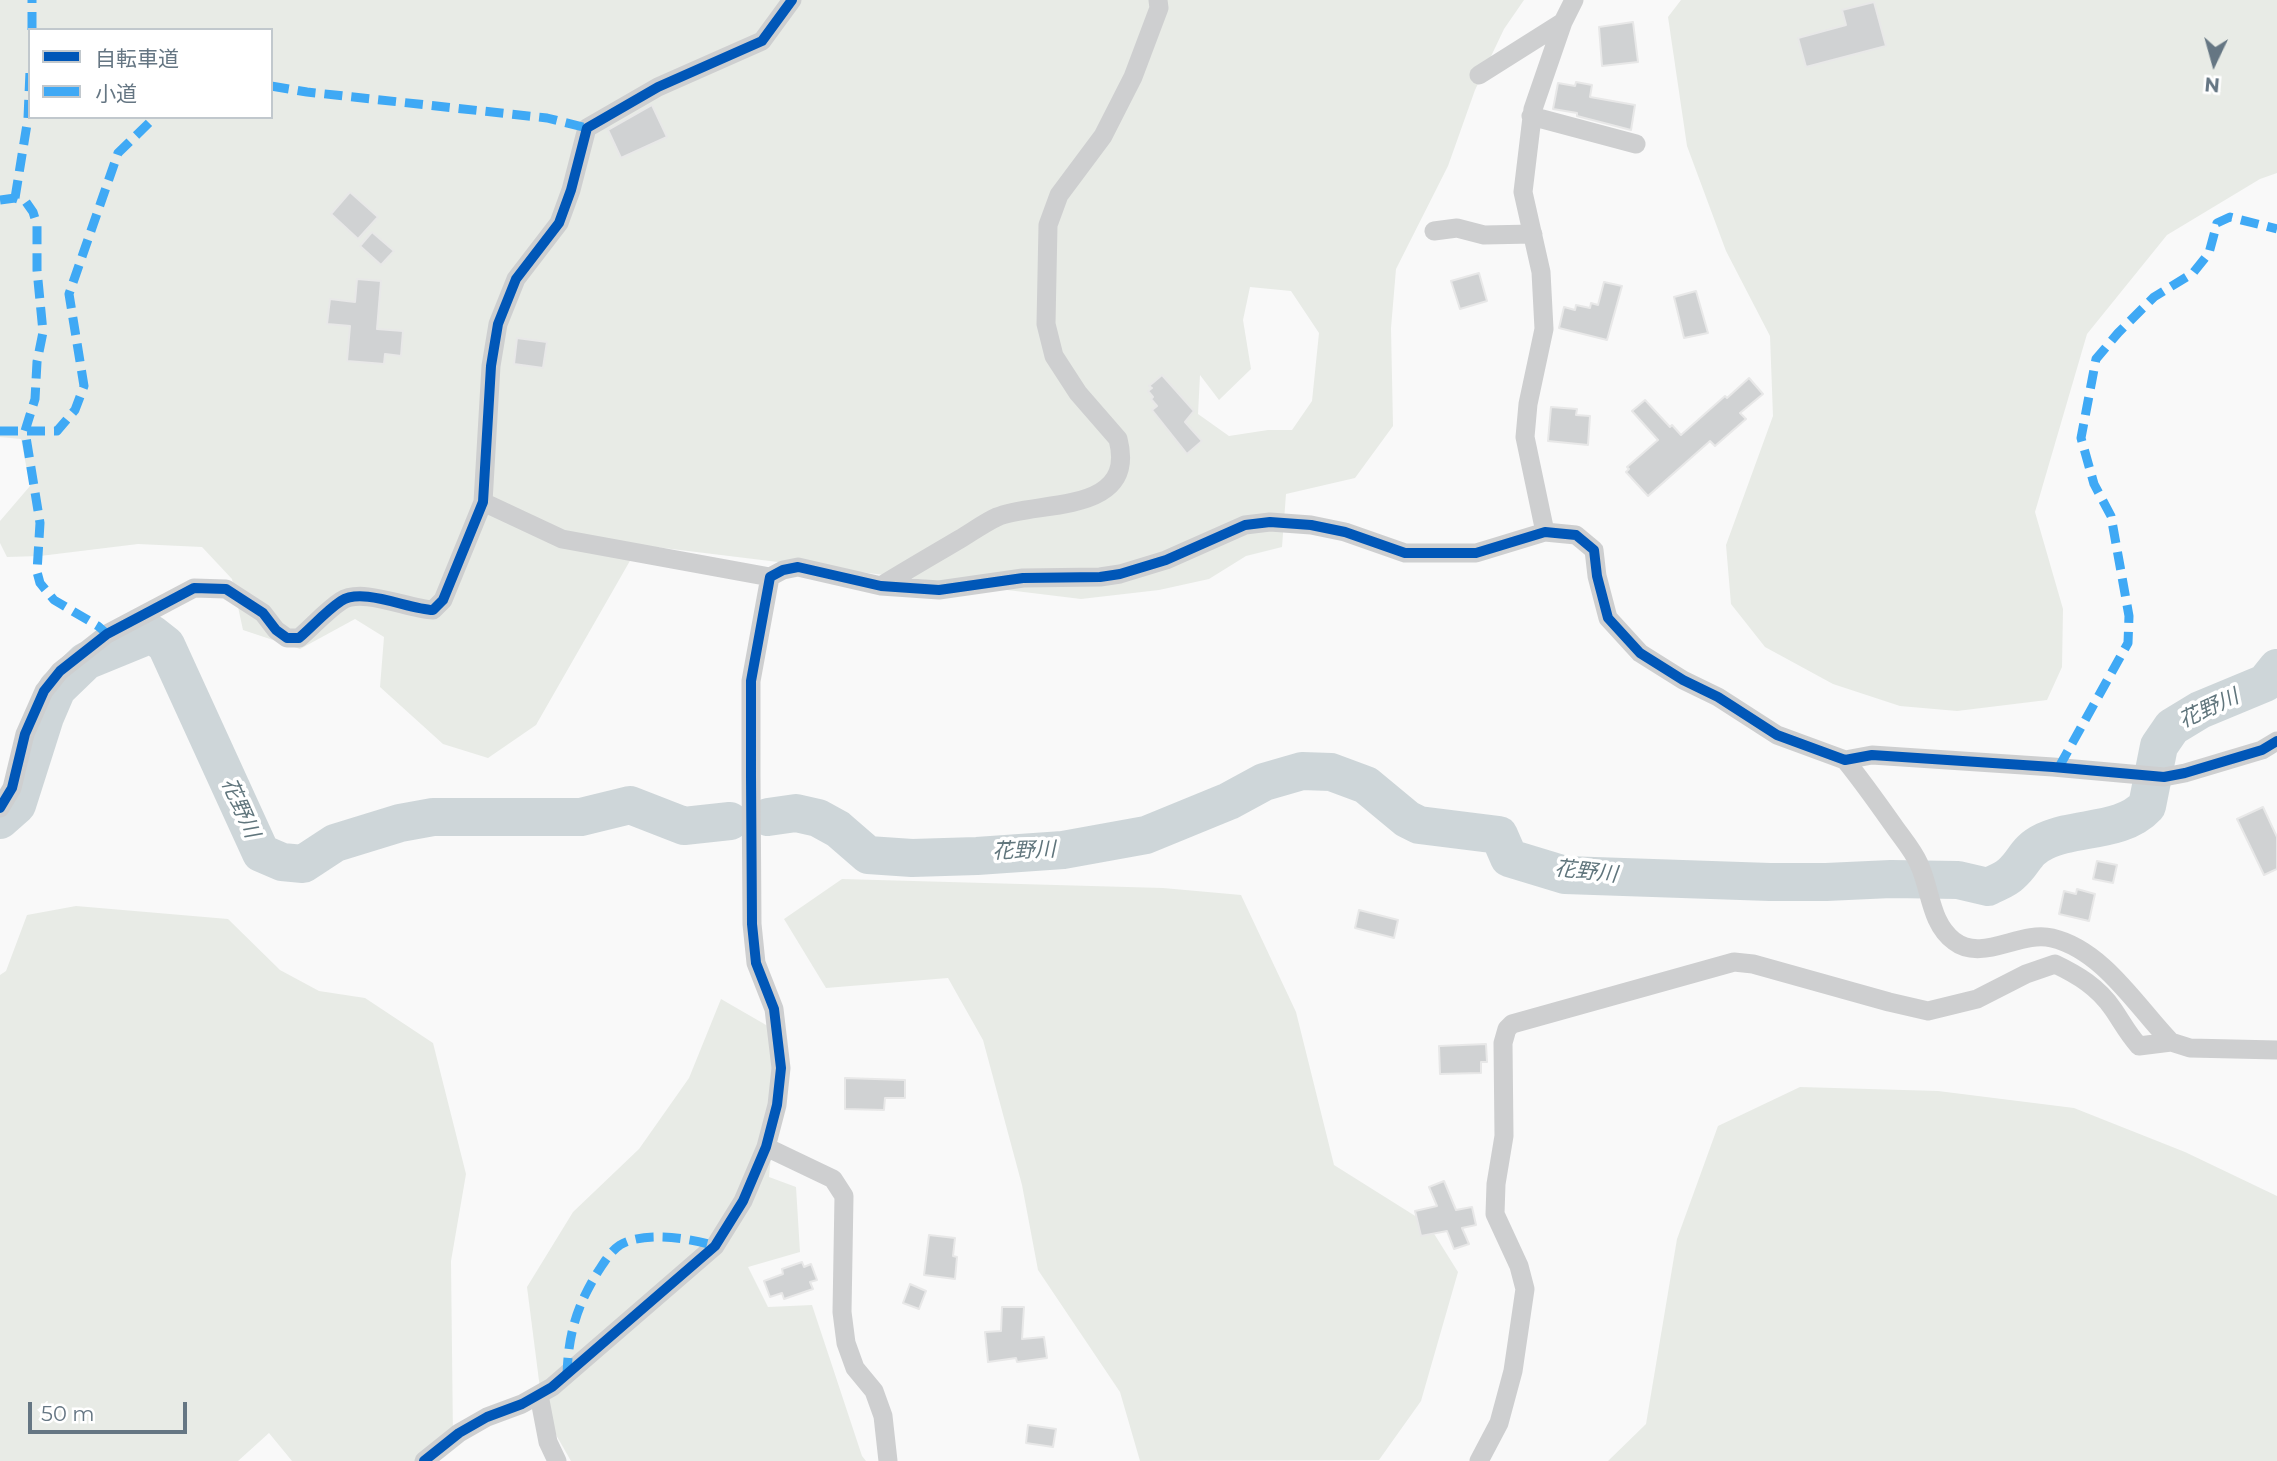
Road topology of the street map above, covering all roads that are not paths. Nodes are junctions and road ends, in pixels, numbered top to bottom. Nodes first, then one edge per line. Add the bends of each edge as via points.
1 (792, 0) edge
2 (1158, 0) edge
3 (1574, 0) edge
4 (1563, 22) junction
5 (1479, 75) dead end
6 (1531, 116) junction
7 (1636, 144) dead end
8 (1434, 231) dead end
9 (1533, 234) junction
10 (483, 502) junction
11 (1545, 532) junction
12 (770, 578) junction
13 (881, 586) junction
14 (2277, 741) edge
15 (1845, 760) junction
16 (0, 808) edge
17 (2171, 1042) junction
18 (2277, 1050) edge
19 (766, 1147) junction
20 (538, 1395) junction
21 (424, 1461) edge
22 (557, 1461) edge
23 (888, 1461) edge
24 (1479, 1461) edge

1 - 10 street via 762,41 658,88 587,128 559,223 516,279 498,324
2 - 13 street via 1133,78 1103,136 1059,195 1048,225 1046,324 1054,356 1078,393 1118,439 1119,467 1113,480 1079,501 998,516
3 - 4 street
4 - 5 street
4 - 6 street
6 - 7 street
6 - 9 street via 1523,192
8 - 9 street via 1457,228 1484,235
9 - 11 street via 1541,272 1544,329 1525,437
10 - 12 street via 562,539
10 - 16 street via 443,600 433,610 370,596 343,599 299,638 287,638 263,613 226,589 194,588 107,634 60,671 44,691 25,734 12,788
11 - 13 street via 1476,553 1405,553 1345,532 1270,522 1249,524 1166,560 1120,574 1023,578 939,590
11 - 15 street via 1576,535 1594,550 1608,618 1640,653 1777,735
12 - 13 street via 798,567
12 - 19 street via 754,659 751,762 752,924 756,963 774,1009 781,1068
14 - 15 street via 2262,750 2164,777 1872,755
15 - 17 street via 1919,864 1937,921 1954,942 1970,949 2032,935 2078,948 2118,980
17 - 18 street via 2190,1048
17 - 24 street via 2139,1046 2095,988 2055,964 1977,999 1928,1011 1734,962 1512,1024 1503,1043 1504,1136 1495,1214 1525,1289 1513,1371 1499,1423
19 - 20 street via 743,1201 715,1246 567,1376
19 - 23 street via 833,1179 844,1196 842,1312 846,1343 883,1416
20 - 21 street via 468,1427
20 - 22 street

